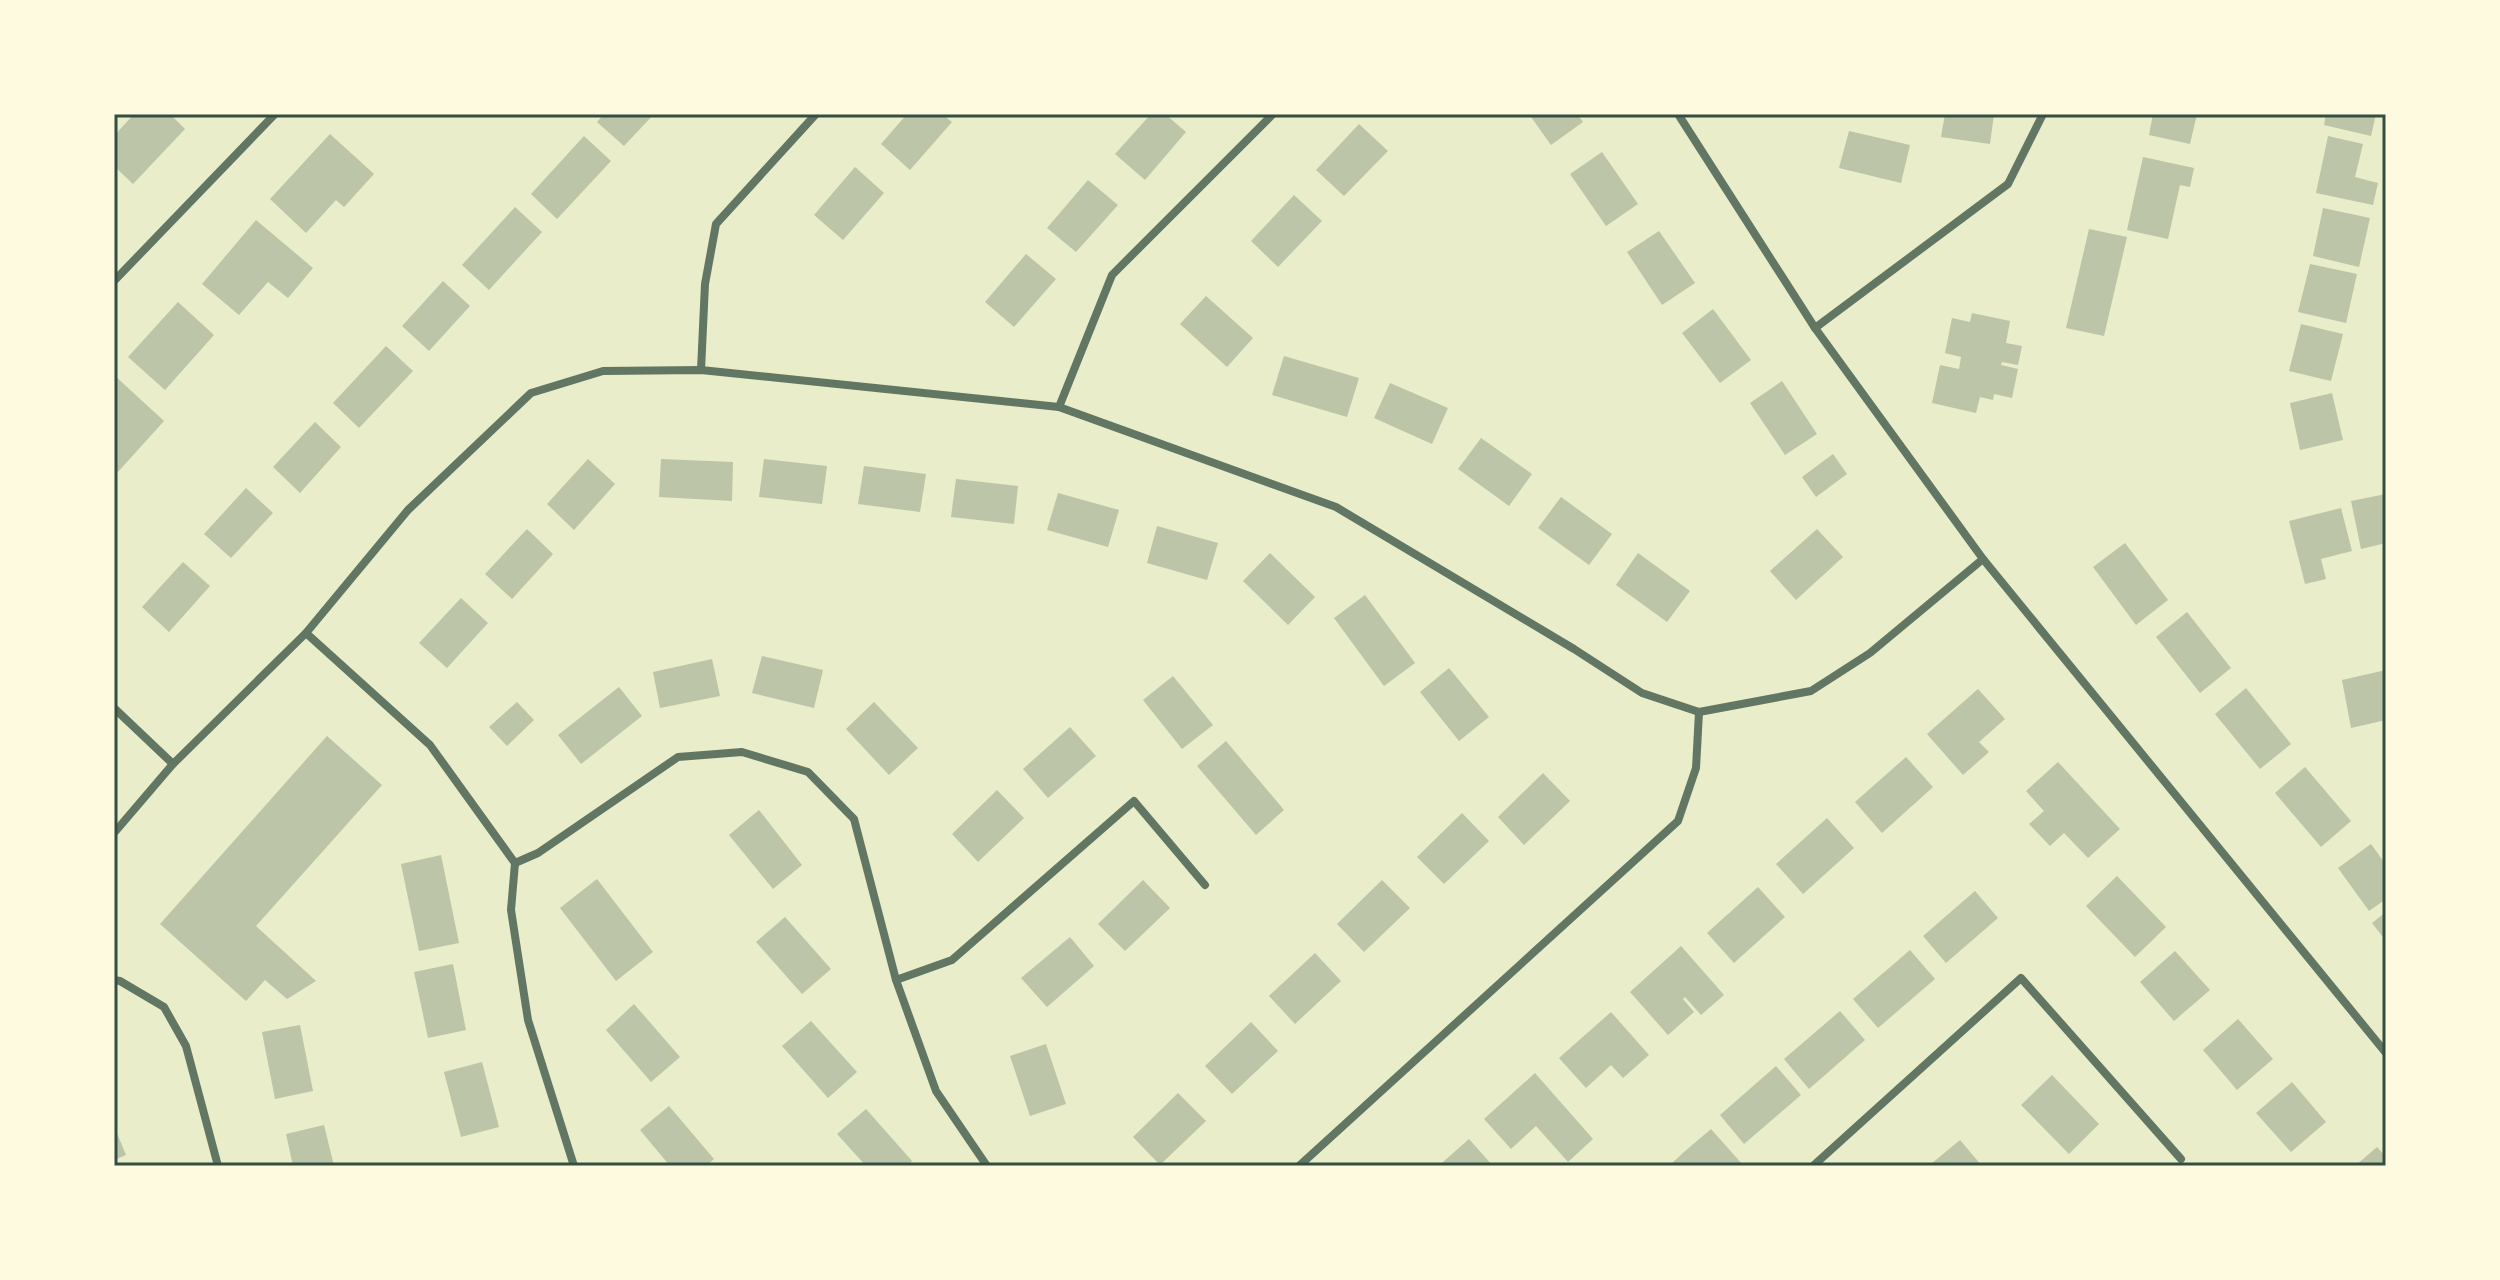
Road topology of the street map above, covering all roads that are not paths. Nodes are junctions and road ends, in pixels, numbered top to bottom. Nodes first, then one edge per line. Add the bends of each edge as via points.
1 (275, 114) edge
2 (816, 114) edge
3 (1273, 114) edge
4 (1678, 114) edge
5 (2043, 114) edge
6 (114, 281) edge
7 (1815, 328) junction
8 (701, 370) junction
9 (1059, 407) junction
10 (1983, 559) junction
11 (306, 633) junction
12 (114, 708) edge
13 (1699, 712) junction
14 (173, 764) junction
15 (114, 833) edge
16 (515, 863) junction
17 (1205, 885) dead end
18 (114, 980) edge
19 (896, 980) junction
20 (2386, 1053) edge
21 (2181, 1159) dead end
22 (218, 1166) edge
23 (574, 1166) edge
24 (987, 1166) edge
25 (1299, 1166) edge
26 (1813, 1166) edge

1 - 6 street
2 - 8 street via 716,224 705,284
3 - 9 street via 1112,275
4 - 7 street
5 - 7 street via 2008,184
7 - 10 street
8 - 9 street
8 - 11 street via 603,371 531,393 408,510
9 - 13 street via 1336,507 1642,693
10 - 13 street via 1870,653 1811,691
10 - 20 street
11 - 14 street
11 - 16 street via 430,745
12 - 14 street
13 - 25 street via 1696,768 1678,821
14 - 15 street
16 - 19 street via 538,853 678,757 742,752 808,772 854,819
16 - 23 street via 511,910 528,1020
17 - 19 street via 1134,801 952,960
18 - 22 street via 164,1007 186,1046
19 - 24 street via 936,1091
21 - 26 street via 2021,978

